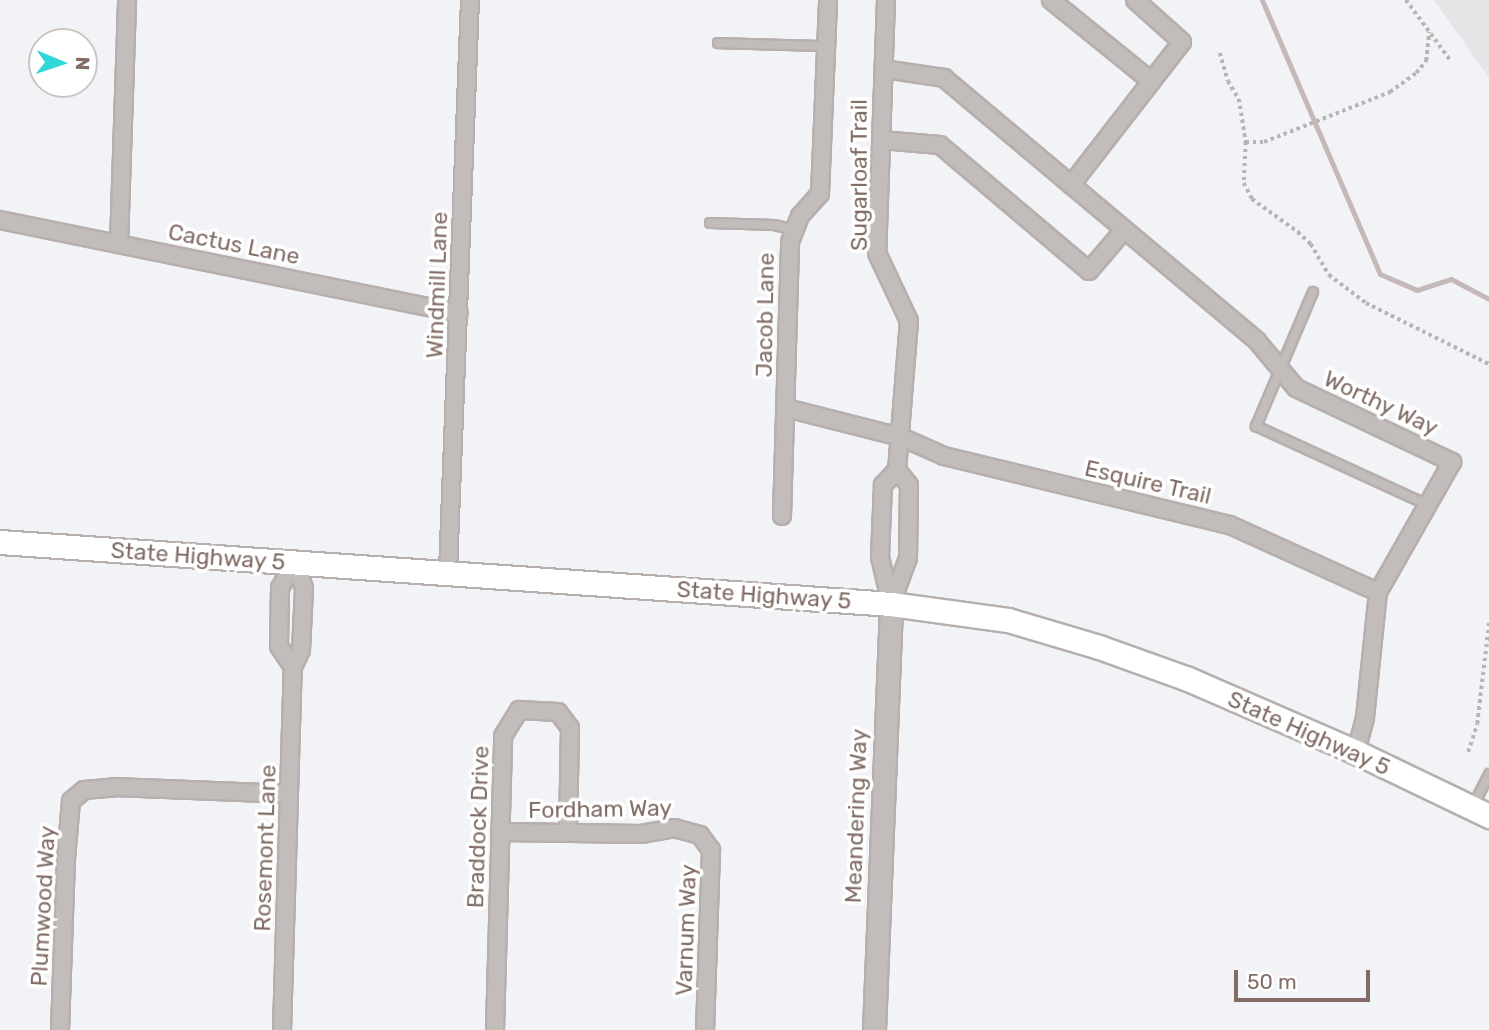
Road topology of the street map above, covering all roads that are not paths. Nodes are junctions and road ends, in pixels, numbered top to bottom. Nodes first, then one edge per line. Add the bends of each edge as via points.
1 (127, 0) edge
2 (470, 0) edge
3 (828, 0) edge
4 (886, 0) edge
5 (1051, 0) edge
6 (1135, 0) edge
7 (718, 43) dead end
8 (826, 46) junction
9 (884, 69) junction
10 (1151, 81) junction
11 (881, 140) junction
12 (1071, 185) junction
13 (0, 220) edge
14 (710, 223) dead end
15 (794, 230) junction
16 (1124, 230) junction
17 (119, 244) junction
18 (1313, 292) dead end
19 (459, 313) junction
20 (1279, 368) junction
21 (786, 408) junction
22 (901, 437) junction
23 (897, 470) junction
24 (1428, 505) junction
25 (782, 516) dead end
26 (0, 542) edge
27 (295, 562) junction
28 (448, 572) junction
29 (1378, 592) junction
30 (891, 604) junction
31 (293, 667) junction
32 (1356, 752) junction
33 (1489, 774) edge
34 (289, 794) junction
35 (1481, 812) edge
36 (500, 832) junction
37 (568, 832) junction
38 (700, 835) joint
39 (60, 1030) edge
40 (282, 1030) edge
41 (495, 1030) edge
42 (705, 1030) edge
43 (874, 1030) edge

1 - 17 street
2 - 19 street, Windmill Lane
3 - 8 street, Jacob Lane
4 - 9 street, Sugarloaf Trail
5 - 10 street
6 - 10 street via 1182,42
7 - 8 lane
8 - 15 street, Jacob Lane via 820,194
9 - 11 street, Sugarloaf Trail
9 - 12 street, Worthy Way via 944,78
10 - 12 street
11 - 16 street via 940,145 1089,271
11 - 22 street, Sugarloaf Trail via 877,253 909,321
12 - 16 street, Worthy Way
13 - 17 street, Cactus Lane
14 - 15 lane
15 - 21 street, Jacob Lane
16 - 20 street, Worthy Way via 1256,341
17 - 19 street, Cactus Lane
18 - 20 lane
19 - 28 street, Windmill Lane
20 - 24 street, Worthy Way via 1296,388 1452,461
20 - 24 lane via 1256,426
21 - 22 street, Esquire Trail
21 - 25 street, Jacob Lane
22 - 23 street, Sugarloaf Trail
22 - 29 street, Esquire Trail via 944,456 1230,525
23 - 30 street, Sugarloaf Trail via 883,485 880,557
23 - 30 street, Sugarloaf Trail via 909,485 908,558
24 - 29 street, Worthy Way
26 - 27 main road, State Highway 5
27 - 28 main road, State Highway 5
27 - 31 street, Rosemont Lane via 304,588 301,650
27 - 31 street, Rosemont Lane via 280,588 279,646
28 - 30 main road, State Highway 5
29 - 32 street, Worthy Way via 1367,699
30 - 32 main road, State Highway 5 via 1008,620 1099,647 1188,679
30 - 43 street, Meandering Way
31 - 34 street, Rosemont Lane
32 - 35 main road, State Highway 5
33 - 35 lane
34 - 39 street, Plumwood Way via 116,787 84,790 71,802
34 - 40 street, Rosemont Lane
36 - 37 street, Fordham Way
36 - 37 street, Braddock Drive via 503,736 519,710 541,709 558,712 570,727
36 - 41 street, Braddock Drive
37 - 38 street, Fordham Way via 641,834 674,828
38 - 42 street, Varnum Way via 711,850

